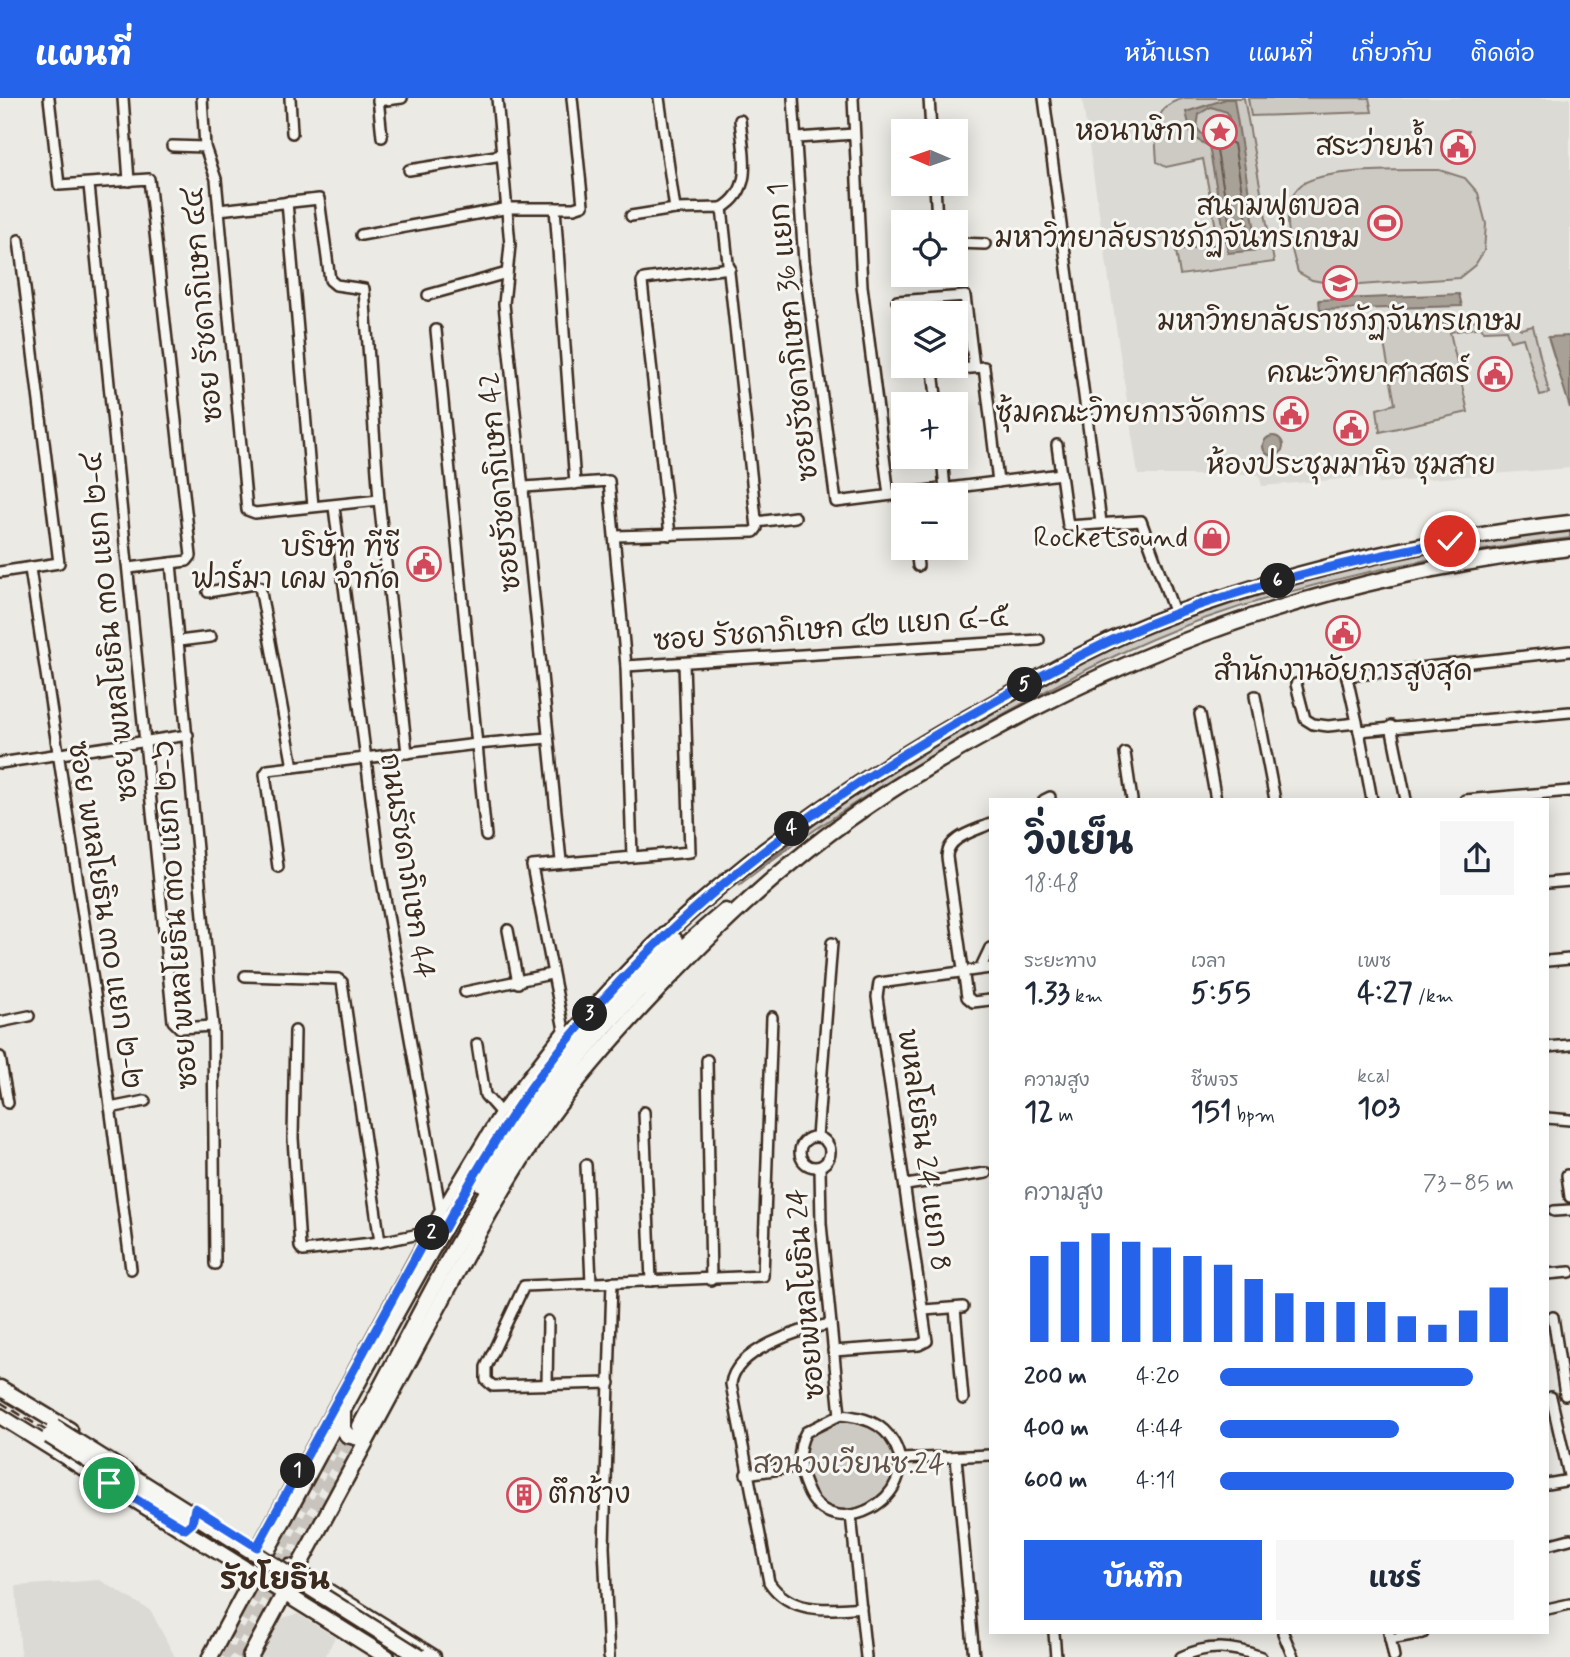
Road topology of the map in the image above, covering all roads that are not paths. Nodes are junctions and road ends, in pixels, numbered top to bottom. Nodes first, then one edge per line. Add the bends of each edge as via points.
1 (49, 98) edge
2 (123, 98) edge
3 (202, 98) edge
4 (290, 98) edge
5 (402, 98) edge
6 (497, 98) edge
7 (572, 98) edge
8 (659, 98) edge
9 (793, 98) edge
10 (853, 98) edge
11 (929, 98) edge
12 (1044, 98) edge
13 (378, 99) edge
14 (930, 119) edge
15 (740, 120) dead end
16 (292, 133) dead end
17 (854, 134) junction
18 (382, 137) dead end
19 (797, 138) junction
20 (172, 146) dead end
21 (205, 147) junction
22 (502, 155) junction
23 (409, 170) dead end
24 (129, 181) junction
25 (89, 185) junction
26 (286, 202) junction
27 (509, 208) junction
28 (555, 208) junction
29 (722, 208) junction
30 (675, 209) junction
31 (219, 210) junction
32 (631, 216) dead end
33 (361, 235) dead end
34 (19, 240) dead end
35 (968, 243) edge
36 (985, 244) dead end
37 (730, 268) junction
38 (507, 273) junction
39 (428, 295) dead end
40 (897, 301) dead end
41 (966, 301) edge
42 (968, 320) edge
43 (436, 330) dead end
44 (974, 367) junction
45 (936, 392) edge
46 (1057, 445) dead end
47 (1061, 474) junction
48 (998, 482) junction
49 (575, 484) junction
50 (968, 486) edge
51 (524, 487) junction
52 (889, 495) joint
53 (379, 500) junction
54 (313, 506) junction
55 (334, 507) junction
56 (795, 517) dead end
57 (757, 522) junction
58 (1101, 522) junction
59 (1570, 523) edge
60 (670, 535) junction
61 (615, 536) junction
62 (1570, 548) edge
63 (917, 560) edge
64 (171, 563) junction
65 (918, 566) dead end
66 (129, 568) junction
67 (30, 569) junction
68 (0, 572) edge
69 (208, 592) dead end
70 (1175, 614) junction
71 (211, 637) dead end
72 (1039, 640) dead end
73 (179, 641) junction
74 (1570, 651) edge
75 (684, 663) junction
76 (626, 666) junction
77 (1296, 684) dead end
78 (1255, 696) dead end
79 (1570, 712) edge
80 (1200, 714) dead end
81 (1391, 726) junction
82 (1358, 727) junction
83 (188, 735) junction
84 (548, 738) junction
85 (146, 742) junction
86 (477, 744) junction
87 (407, 753) junction
88 (1125, 753) dead end
89 (57, 756) junction
90 (366, 757) junction
91 (0, 763) edge
92 (293, 767) junction
93 (1570, 791) edge
94 (1132, 798) edge
95 (1216, 798) edge
96 (1275, 798) edge
97 (1372, 798) edge
98 (1406, 798) edge
99 (1491, 798) edge
100 (989, 824) edge
101 (485, 836) dead end
102 (773, 843) junction
103 (632, 857) junction
104 (561, 861) junction
105 (278, 867) dead end
106 (1570, 881) edge
107 (1549, 883) edge
108 (508, 930) dead end
109 (832, 943) dead end
110 (989, 950) edge
111 (1570, 959) edge
112 (1549, 961) edge
113 (989, 968) edge
114 (980, 969) junction
115 (963, 972) junction
116 (551, 974) junction
117 (245, 976) dead end
118 (518, 983) junction
119 (465, 992) dead end
120 (989, 1000) edge
121 (29, 1016) dead end
122 (772, 1017) dead end
123 (0, 1022) edge
124 (213, 1027) junction
125 (295, 1031) dead end
126 (565, 1036) junction
127 (477, 1044) dead end
128 (1570, 1045) edge
129 (1549, 1047) edge
130 (0, 1057) edge
131 (707, 1060) dead end
132 (145, 1101) dead end
133 (8, 1103) dead end
134 (110, 1108) junction
135 (500, 1112) junction
136 (644, 1112) dead end
137 (1549, 1118) edge
138 (1570, 1120) edge
139 (817, 1137) junction
140 (586, 1165) dead end
141 (820, 1168) junction
142 (986, 1173) dead end
143 (1567, 1175) dead end
144 (906, 1185) junction
145 (1570, 1197) edge
146 (1570, 1210) edge
147 (1553, 1211) dead end
148 (439, 1213) junction
149 (444, 1229) junction
150 (428, 1234) junction
151 (380, 1242) junction
152 (215, 1264) dead end
153 (131, 1269) dead end
154 (1570, 1272) edge
155 (1549, 1274) edge
156 (711, 1280) junction
157 (651, 1281) junction
158 (612, 1282) junction
159 (591, 1283) junction
160 (923, 1310) junction
161 (1553, 1317) dead end
162 (548, 1321) dead end
163 (831, 1324) junction
164 (833, 1351) junction
165 (610, 1383) junction
166 (547, 1385) junction
167 (0, 1388) edge
168 (0, 1394) edge
169 (1567, 1394) edge
170 (1549, 1398) edge
171 (963, 1399) dead end
172 (0, 1406) edge
173 (840, 1415) junction
174 (0, 1416) edge
175 (356, 1421) junction
176 (1552, 1422) edge
177 (51, 1432) junction
178 (989, 1455) edge
179 (956, 1457) junction
180 (901, 1459) junction
181 (801, 1466) junction
182 (746, 1474) junction
183 (1570, 1480) edge
184 (1549, 1484) edge
185 (195, 1508) junction
186 (851, 1515) junction
187 (185, 1529) junction
188 (1570, 1539) edge
189 (1549, 1544) edge
190 (261, 1550) junction
191 (296, 1571) junction
192 (255, 1574) junction
193 (284, 1593) junction
194 (346, 1602) junction
195 (1570, 1604) edge
196 (860, 1607) junction
197 (1549, 1609) edge
198 (332, 1622) junction
199 (1054, 1634) edge
200 (1283, 1634) edge
201 (1412, 1634) edge
202 (1389, 1636) edge
203 (210, 1657) edge
204 (250, 1657) edge
205 (387, 1657) edge
206 (404, 1657) edge
207 (420, 1657) edge
208 (433, 1657) edge
209 (609, 1657) edge
210 (866, 1657) edge
211 (974, 1657) edge
212 (1056, 1657) edge
213 (1181, 1657) edge
214 (1261, 1657) edge
215 (1293, 1657) edge
216 (1394, 1657) edge

1 - 25 street via 59,185
2 - 24 street
3 - 21 street, ซอย รัชดาภิเษก ๔๔
4 - 16 street
5 - 13 street
6 - 22 street, ซอยรัชดาภิเษก 42
7 - 28 street via 583,205
8 - 30 street
9 - 19 street, ซอยรัชดาภิเษก 36 แยก 1
10 - 17 street
11 - 14 street
12 - 58 street
13 - 18 street
15 - 29 street via 745,179 741,193
17 - 19 street
17 - 52 street via 862,286
19 - 52 street, ซอยรัชดาภิเษก 36 แยก 1 via 804,262 836,502
20 - 21 street
21 - 31 street, ซอย รัชดาภิเษก ๔๔ via 214,169
22 - 23 street
22 - 27 street, ซอยรัชดาภิเษก 42
24 - 25 street
24 - 64 street via 149,179 191,556
25 - 66 street, ซอย พหลโยธิน ๓๐ แยก ๒-๔
26 - 31 street, ถนนรัชดาภิเษก 44
26 - 53 street, ถนนรัชดาภิเษก 44 via 321,200 330,280 359,287 365,294
26 - 54 street
27 - 28 street
27 - 33 street
27 - 38 street, ซอยรัชดาภิเษก 42
28 - 49 street
29 - 30 street
29 - 37 street
30 - 32 street
31 - 54 street, ซอย รัชดาภิเษก ๔๔ via 247,510
34 - 67 street via 59,564
35 - 36 street
37 - 57 street
37 - 60 street via 642,282
38 - 39 street
38 - 51 street, ซอยรัชดาภิเษก 42 via 504,304
40 - 41 street via 965,296
42 - 44 street
43 - 86 street
44 - 45 street via 933,371
44 - 48 street via 984,367
46 - 47 street
47 - 48 street, ซอยรัชดาภิเษก 36 แยก 1
47 - 58 street via 1068,526
48 - 50 street, ซอยรัชดาภิเษก 36 แยก 1
49 - 51 street
49 - 61 street via 609,481
51 - 84 street, ซอยรัชดาภิเษก 42
53 - 55 street
53 - 87 street, ถนนรัชดาภิเษก 44
54 - 55 street
55 - 90 street, ถนนรัชดาภิเษก 44
56 - 57 street
57 - 60 street via 754,532
58 - 70 street via 1143,524
59 - 70 main road via 1359,560
60 - 61 street
61 - 76 street
62 - 175 main road via 1385,579 1193,635 1082,684 941,759 868,806 790,863 611,1040 559,1105
63 - 65 street
64 - 66 street
64 - 73 street, ซอย พหลโยธิน ๓๐ แยก ๒-๖
66 - 85 street, ซอย พหลโยธิน ๓๐ แยก ๒-๔
67 - 68 street
67 - 89 street, ซอย พหลโยธิน ๓๐ แยก ๒-๒
69 - 92 street via 254,584 260,587
70 - 102 main road via 1082,655 953,725 848,789
71 - 73 street
72 - 75 street, ซอย รัชดาภิเษก ๔๒ แยก ๔-๕
73 - 83 street, ซอย พหลโยธิน ๓๐ แยก ๒-๖
74 - 82 street via 1351,674
75 - 76 street, ซอย รัชดาภิเษก ๔๒ แยก ๔-๕
75 - 103 street via 690,852
76 - 103 street
77 - 82 street via 1305,719 1314,724
78 - 96 street
79 - 81 street
80 - 95 street
81 - 82 street
81 - 98 street
82 - 97 street
83 - 85 street
83 - 124 street, ซอย พหลโยธิน ๓๐ แยก ๒-๖
84 - 86 street
84 - 104 street, ซอยรัชดาภิเษก 42
85 - 89 street
85 - 124 street, ซอย พหลโยธิน ๓๐ แยก ๒-๔ via 173,1021 180,1028
86 - 87 street
86 - 101 street
87 - 90 street
88 - 94 street
89 - 91 street
89 - 134 street, ซอย พหลโยธิน ๓๐ แยก ๒-๒
90 - 92 street
90 - 148 street, ถนนรัชดาภิเษก 44 via 380,870
92 - 105 street via 265,774
93 - 99 street
100 - 115 street via 955,841 947,851
102 - 126 main road via 670,931
102 - 175 main road via 645,970 551,1078 472,1197
103 - 104 street
104 - 116 street via 535,863 532,870
106 - 107 street
108 - 118 street
109 - 139 street, ซอยพหลโยธิน 24
110 - 114 street
111 - 112 street
113 - 114 street, พหลโยธิน 24 แยก 8
114 - 115 street, พหลโยธิน 24 แยก 8
115 - 120 street via 969,1001
115 - 144 street, พหลโยธิน 24 แยก 8 via 879,983 877,997
116 - 118 street
116 - 126 street
117 - 151 street via 342,982
118 - 119 street
121 - 123 street
122 - 156 street via 764,1276
124 - 152 street, ซอย พหลโยธิน ๓๐ แยก ๒-๖
125 - 151 street via 293,1138 300,1247 308,1253
126 - 135 street
126 - 149 main road via 492,1144
127 - 135 street via 485,1095
128 - 129 street
130 - 133 street
131 - 156 street
132 - 134 street
134 - 153 street, ซอย พหลโยธิน ๓๐ แยก ๒-๒
135 - 148 street
136 - 157 street
137 - 138 street
139 - 141 street, ซอยพหลโยธิน 24 via 830,1148
139 - 141 street, ซอยพหลโยธิน 24 via 803,1144 801,1155 807,1164
140 - 159 street
141 - 163 street, ซอยพหลโยธิน 24
142 - 144 street
143 - 145 street
144 - 160 street, พหลโยธิน 24 แยก 8
146 - 147 street
148 - 149 street, ถนนรัชดาภิเษก 44
148 - 150 street
149 - 150 street
149 - 175 main road
150 - 151 street
150 - 190 street
154 - 155 street
156 - 157 street
157 - 158 street
158 - 159 street
158 - 165 street
159 - 166 street via 524,1286 490,1355 486,1380 493,1386
160 - 164 street, พหลโยธิน 24 แยก 8 via 927,1341 923,1345
160 - 171 street via 959,1308
161 - 169 street
162 - 166 street
163 - 164 street, ซอยพหลโยธิน 24
163 - 182 street via 766,1346 736,1365 731,1384
164 - 173 street, ซอยพหลโยธิน 24
165 - 166 street
165 - 209 street via 604,1547
167 - 185 main road
168 - 177 main road
169 - 170 street
170 - 176 street
172 - 177 main road
173 - 180 street, ซอยพหลโยธิน 24 via 879,1426
173 - 181 street, ซอยพหลโยธิน 24 via 806,1432 800,1445
174 - 187 main road
175 - 190 main road
175 - 191 main road
176 - 183 street
177 - 206 main road, bridge
177 - 207 main road, bridge
178 - 179 street
179 - 180 street
179 - 211 street
180 - 186 street via 888,1496
181 - 182 street
181 - 186 street, ซอยพหลโยธิน 24 via 815,1505 827,1512
182 - 196 street via 765,1570 775,1591 806,1608
183 - 184 street
185 - 187 main road via 192,1523
185 - 190 main road
186 - 196 street
187 - 192 main road
188 - 189 street
190 - 191 main road
190 - 192 main road
191 - 193 main road
191 - 194 main road
192 - 193 main road
192 - 203 main road
193 - 198 main road
193 - 204 main road
194 - 198 main road via 333,1612
194 - 208 main road
195 - 197 street
196 - 210 street
198 - 205 main road
199 - 212 street
200 - 215 street
201 - 202 street
202 - 216 street
213 - 214 street via 1221,1647

